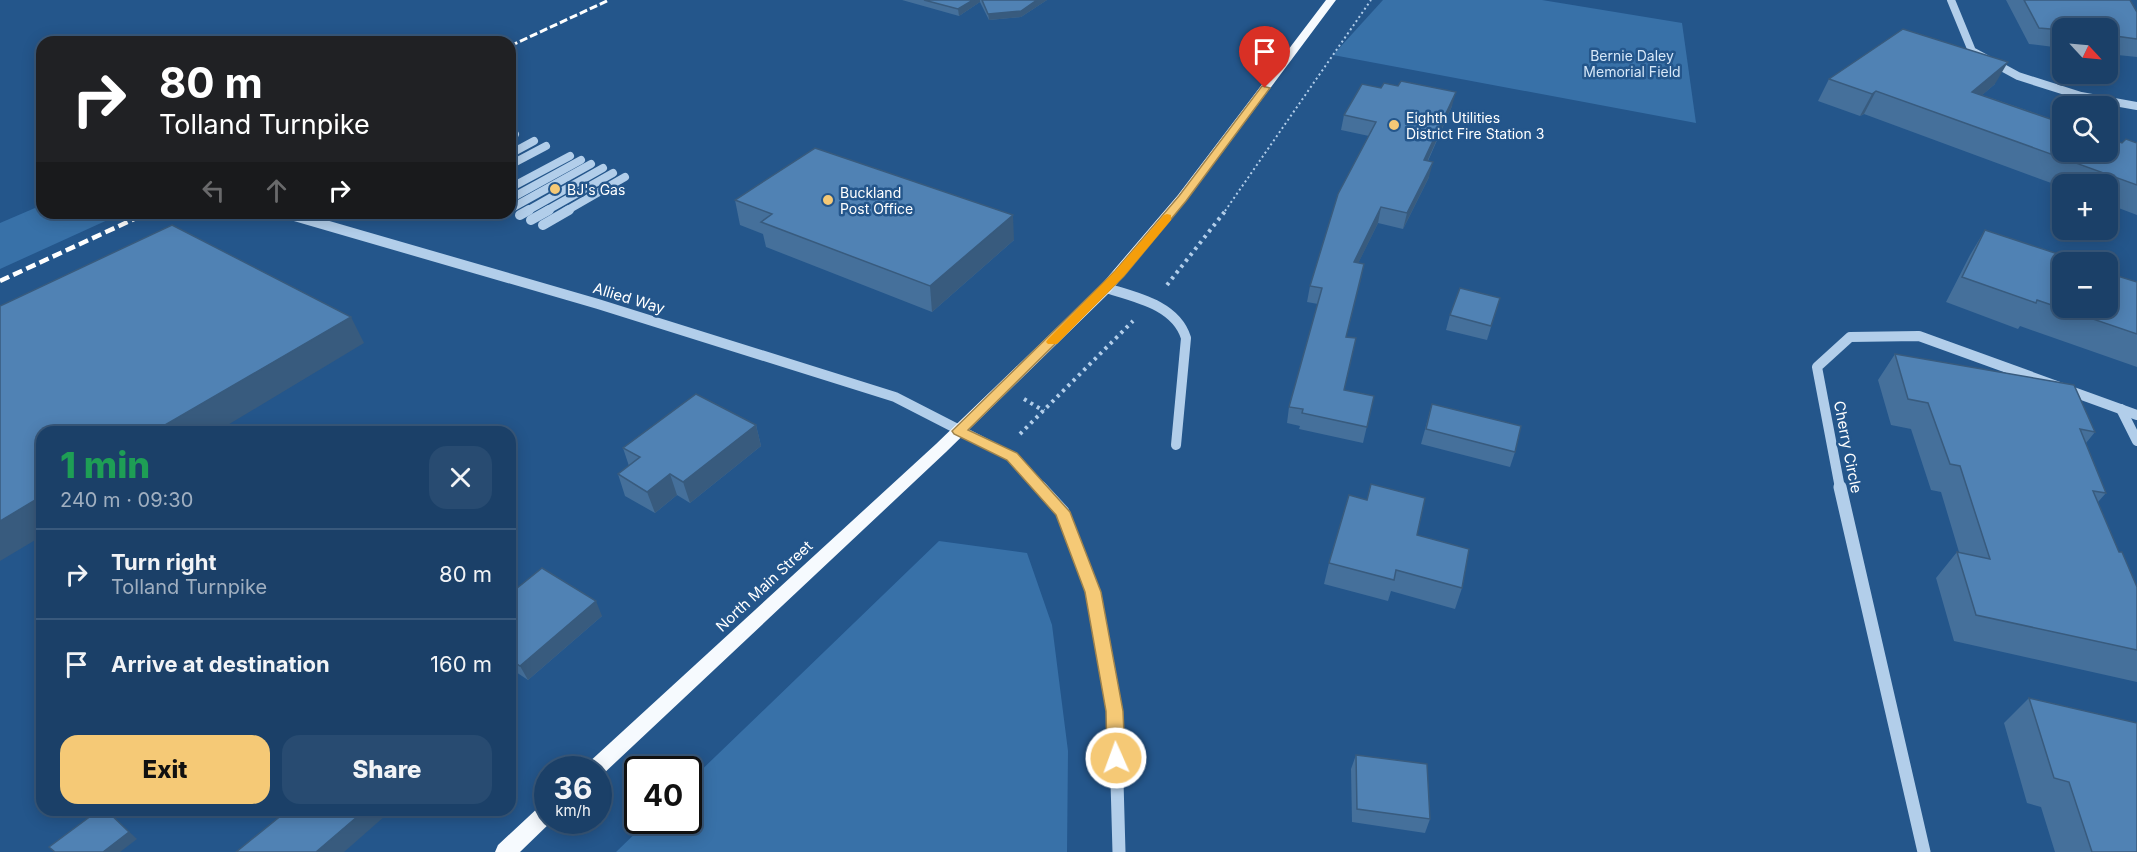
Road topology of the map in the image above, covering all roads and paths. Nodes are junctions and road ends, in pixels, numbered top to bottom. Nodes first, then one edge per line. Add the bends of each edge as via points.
1 (1331, 0) edge
2 (1371, 0) edge
3 (1951, 0) edge
4 (2137, 106) edge
5 (516, 144) edge
6 (546, 146) dead end
7 (516, 150) edge
8 (570, 156) dead end
9 (581, 160) dead end
10 (516, 162) edge
11 (591, 164) dead end
12 (603, 168) dead end
13 (613, 173) dead end
14 (625, 177) dead end
15 (516, 185) edge
16 (516, 196) edge
17 (516, 206) edge
18 (520, 215) dead end
19 (305, 219) edge
20 (531, 220) dead end
21 (543, 225) dead end
22 (1106, 288) junction
23 (1150, 304) junction
24 (2121, 409) junction
25 (2137, 415) edge
26 (959, 431) junction
27 (2137, 441) edge
28 (1176, 445) dead end
29 (1002, 452) junction
30 (609, 756) edge
31 (534, 825) edge
32 (505, 852) edge
33 (1119, 852) edge
34 (1924, 852) edge

1 - 22 main road, North Main Street via 1182,198
2 - 23 path via 1218,221
3 - 4 street via 1972,51 2018,76 2081,96
5 - 7 street via 530,140
6 - 10 street
8 - 15 street
9 - 16 street
11 - 17 street
12 - 18 street
13 - 20 street
14 - 21 street
19 - 26 street, Allied Way via 598,304 895,397
22 - 23 street
22 - 26 main road, North Main Street
23 - 28 street via 1173,315 1185,332
23 - 29 path
24 - 25 street, Cherry Circle
24 - 27 street
24 - 34 street, Cherry Circle via 1919,336 1850,337 1817,367 1837,473
26 - 29 street, Allied Way
26 - 30 main road, North Main Street
29 - 33 street, Allied Way via 1012,457 1063,512 1093,592 1115,711
31 - 32 main road

